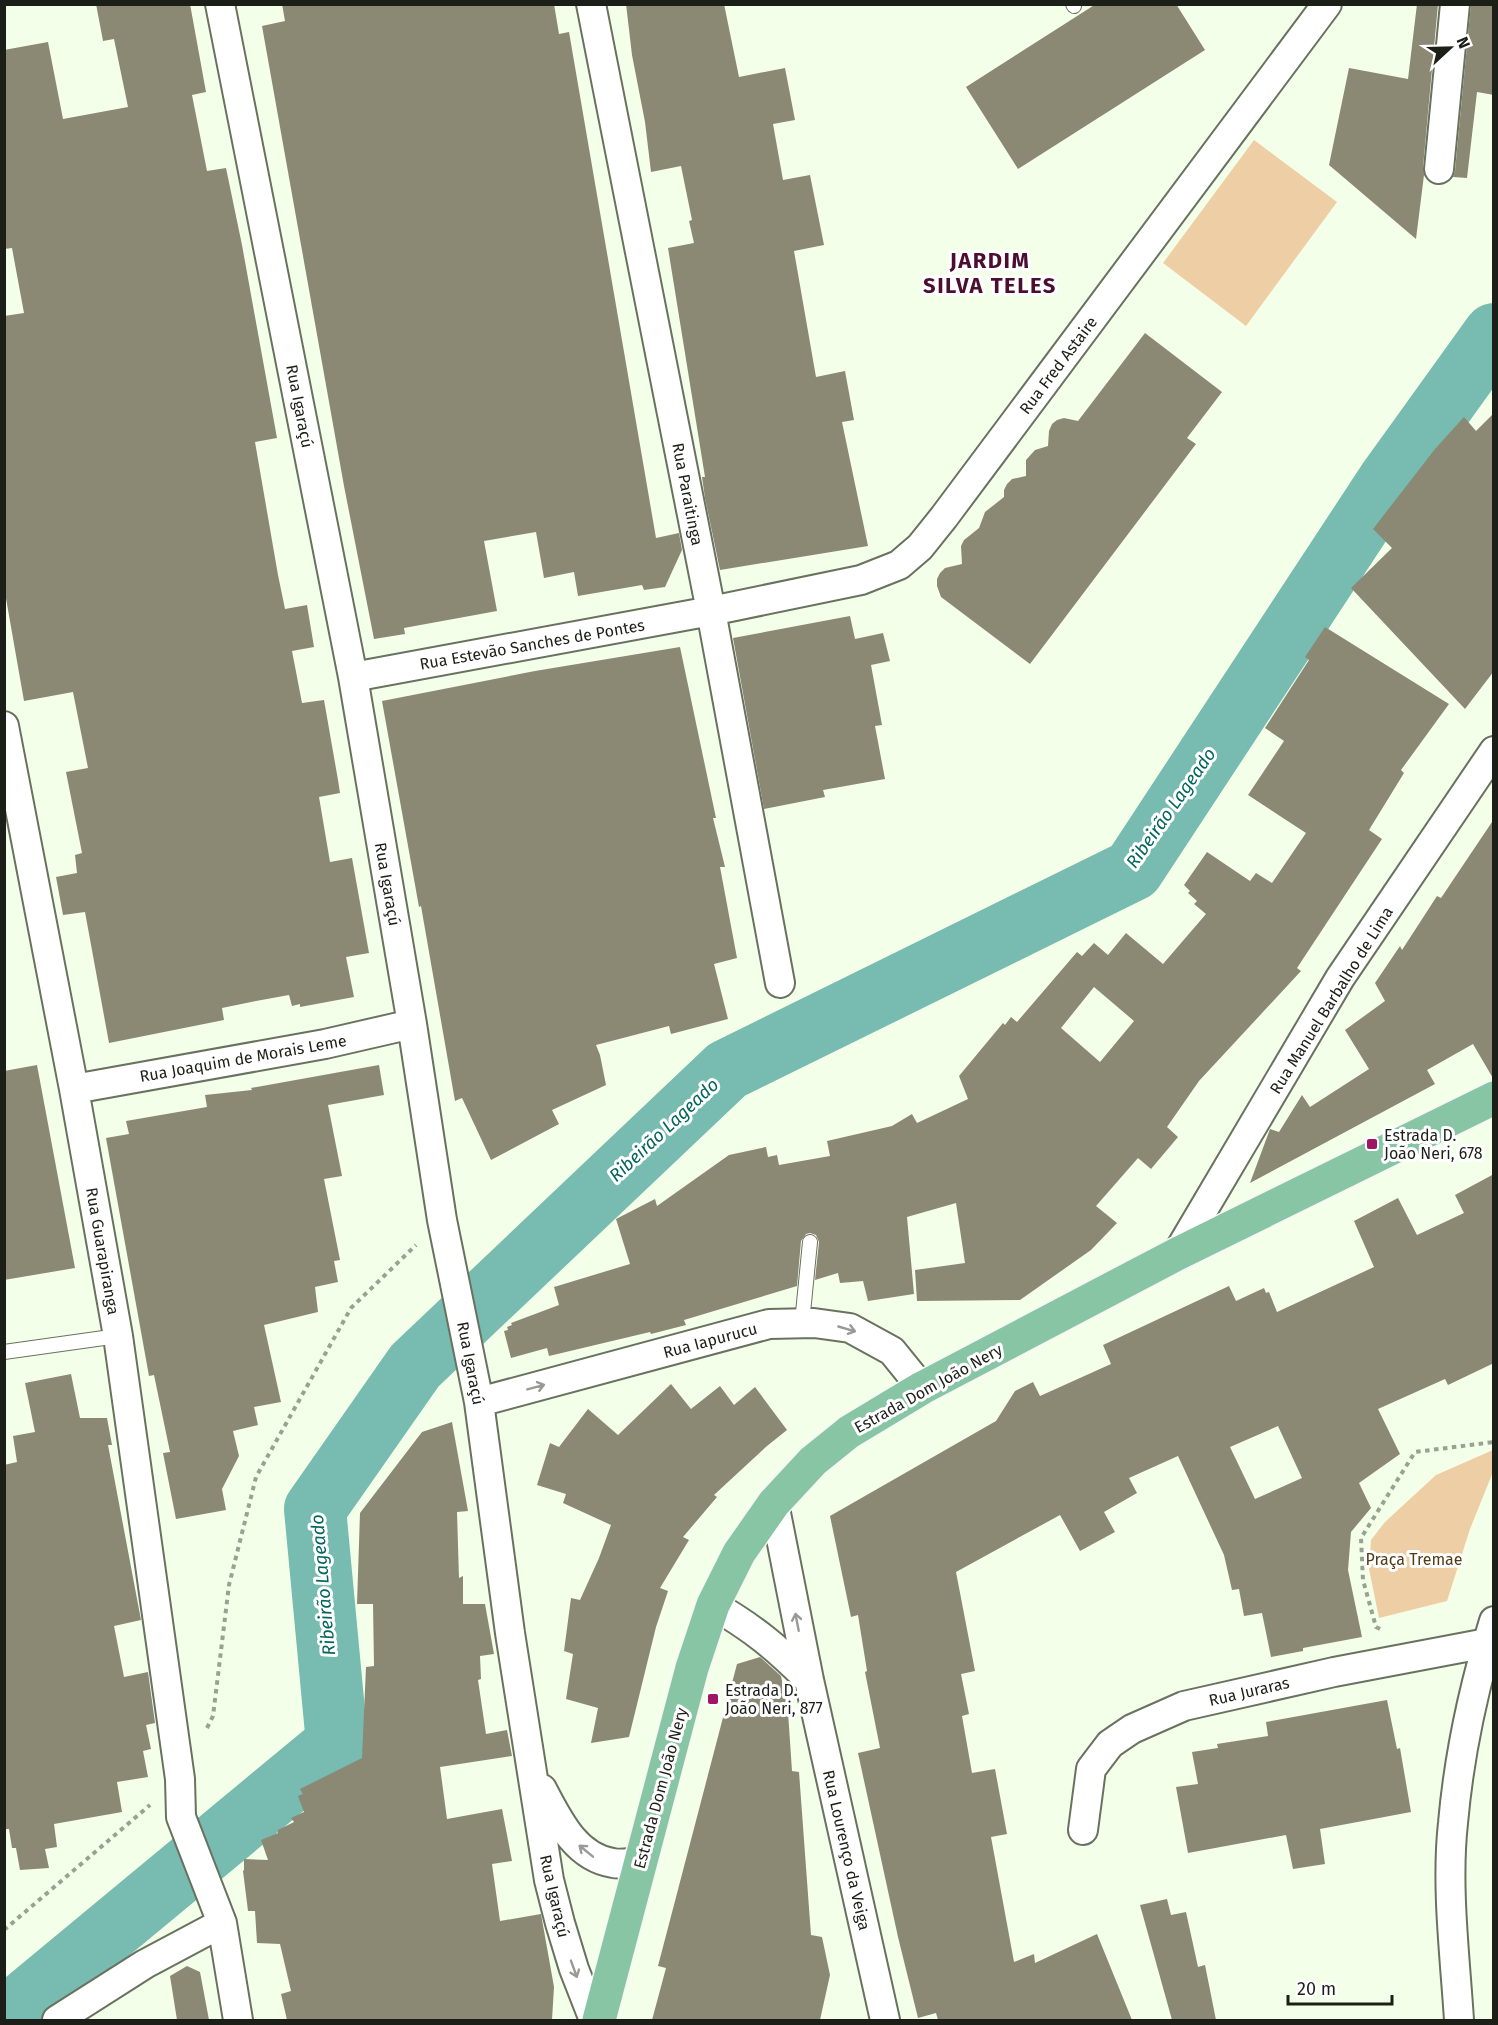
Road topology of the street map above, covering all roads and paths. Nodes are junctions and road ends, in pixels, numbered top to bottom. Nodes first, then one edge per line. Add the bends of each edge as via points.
1 (220, 4) edge
2 (591, 4) edge
3 (1327, 4) edge
4 (1455, 4) edge
5 (1439, 169) dead end
6 (711, 611) junction
7 (353, 677) junction
8 (4, 726) edge
9 (1494, 751) edge
10 (780, 983) dead end
11 (412, 1024) junction
12 (74, 1089) junction
13 (1494, 1098) edge
14 (442, 1220) junction
15 (810, 1242) dead end
16 (1177, 1254) junction
17 (802, 1323) junction
18 (118, 1336) junction
19 (4, 1352) edge
20 (922, 1388) junction
21 (478, 1395) junction
22 (1494, 1442) edge
23 (774, 1503) junction
24 (713, 1605) junction
25 (1490, 1632) edge
26 (1425, 1655) junction
27 (808, 1680) junction
28 (531, 1768) junction
29 (180, 1779) junction
30 (1083, 1830) dead end
31 (641, 1862) junction
32 (218, 1913) junction
33 (4, 1930) edge
34 (57, 2020) edge
35 (238, 2020) edge
36 (594, 2020) edge
37 (599, 2020) edge
38 (885, 2020) edge
39 (1459, 2020) edge

1 - 7 street, Rua Igaraçú
2 - 6 street, Rua Paraitinga
3 - 6 street, Rua Fred Astaire via 920,547 899,565 861,580
4 - 5 street
6 - 7 street, Rua Estevão Sanches de Pontes
6 - 10 street, Rua Paraitinga
7 - 11 street, Rua Igaraçú
8 - 12 street, Rua Guarapiranga
9 - 16 street, Rua Manuel Barbalho de Lima via 1340,978
11 - 12 street, Rua Joaquim de Morais Leme via 325,1044
11 - 14 street, Rua Igaraçú
12 - 18 street, Rua Guarapiranga
13 - 16 main road, Estrada Dom João Nery
14 - 21 street, Rua Igaraçú
14 - 29 path via 351,1308 256,1477 229,1585 213,1716
15 - 17 lane
16 - 20 main road, Estrada Dom João Nery
17 -> 20 street, Rua Iapurucu via 850,1328 892,1351
21 -> 17 street, Rua Iapurucu via 769,1324
18 - 19 lane
18 - 29 street, Rua Guarapiranga
20 - 23 main road, Estrada Dom João Nery via 849,1432 813,1461
21 - 28 street, Rua Igaraçú
22 - 26 path via 1415,1452 1361,1538 1363,1580 1376,1627
23 - 24 main road, Estrada Dom João Nery via 739,1552
27 -> 23 street, Rua Lourenço da Veiga
24 - 27 street via 777,1648
24 - 31 main road, Estrada Dom João Nery via 692,1668
25 - 26 street, Rua Juraras
25 - 39 street via 1465,1738 1452,1825
26 - 30 street, Rua Juraras via 1184,1706 1132,1729 1110,1744 1091,1768
27 - 38 street, Rua Lourenço da Veiga
31 -> 28 street, Rua Igaraçú via 614,1863 592,1857 571,1838
28 -> 36 street, Rua Igaraçú via 549,1880 574,1969
29 - 32 street, Rua Guarapiranga via 182,1817
29 - 33 path
31 - 37 main road, Estrada Dom João Nery
32 - 34 street
32 - 35 street

